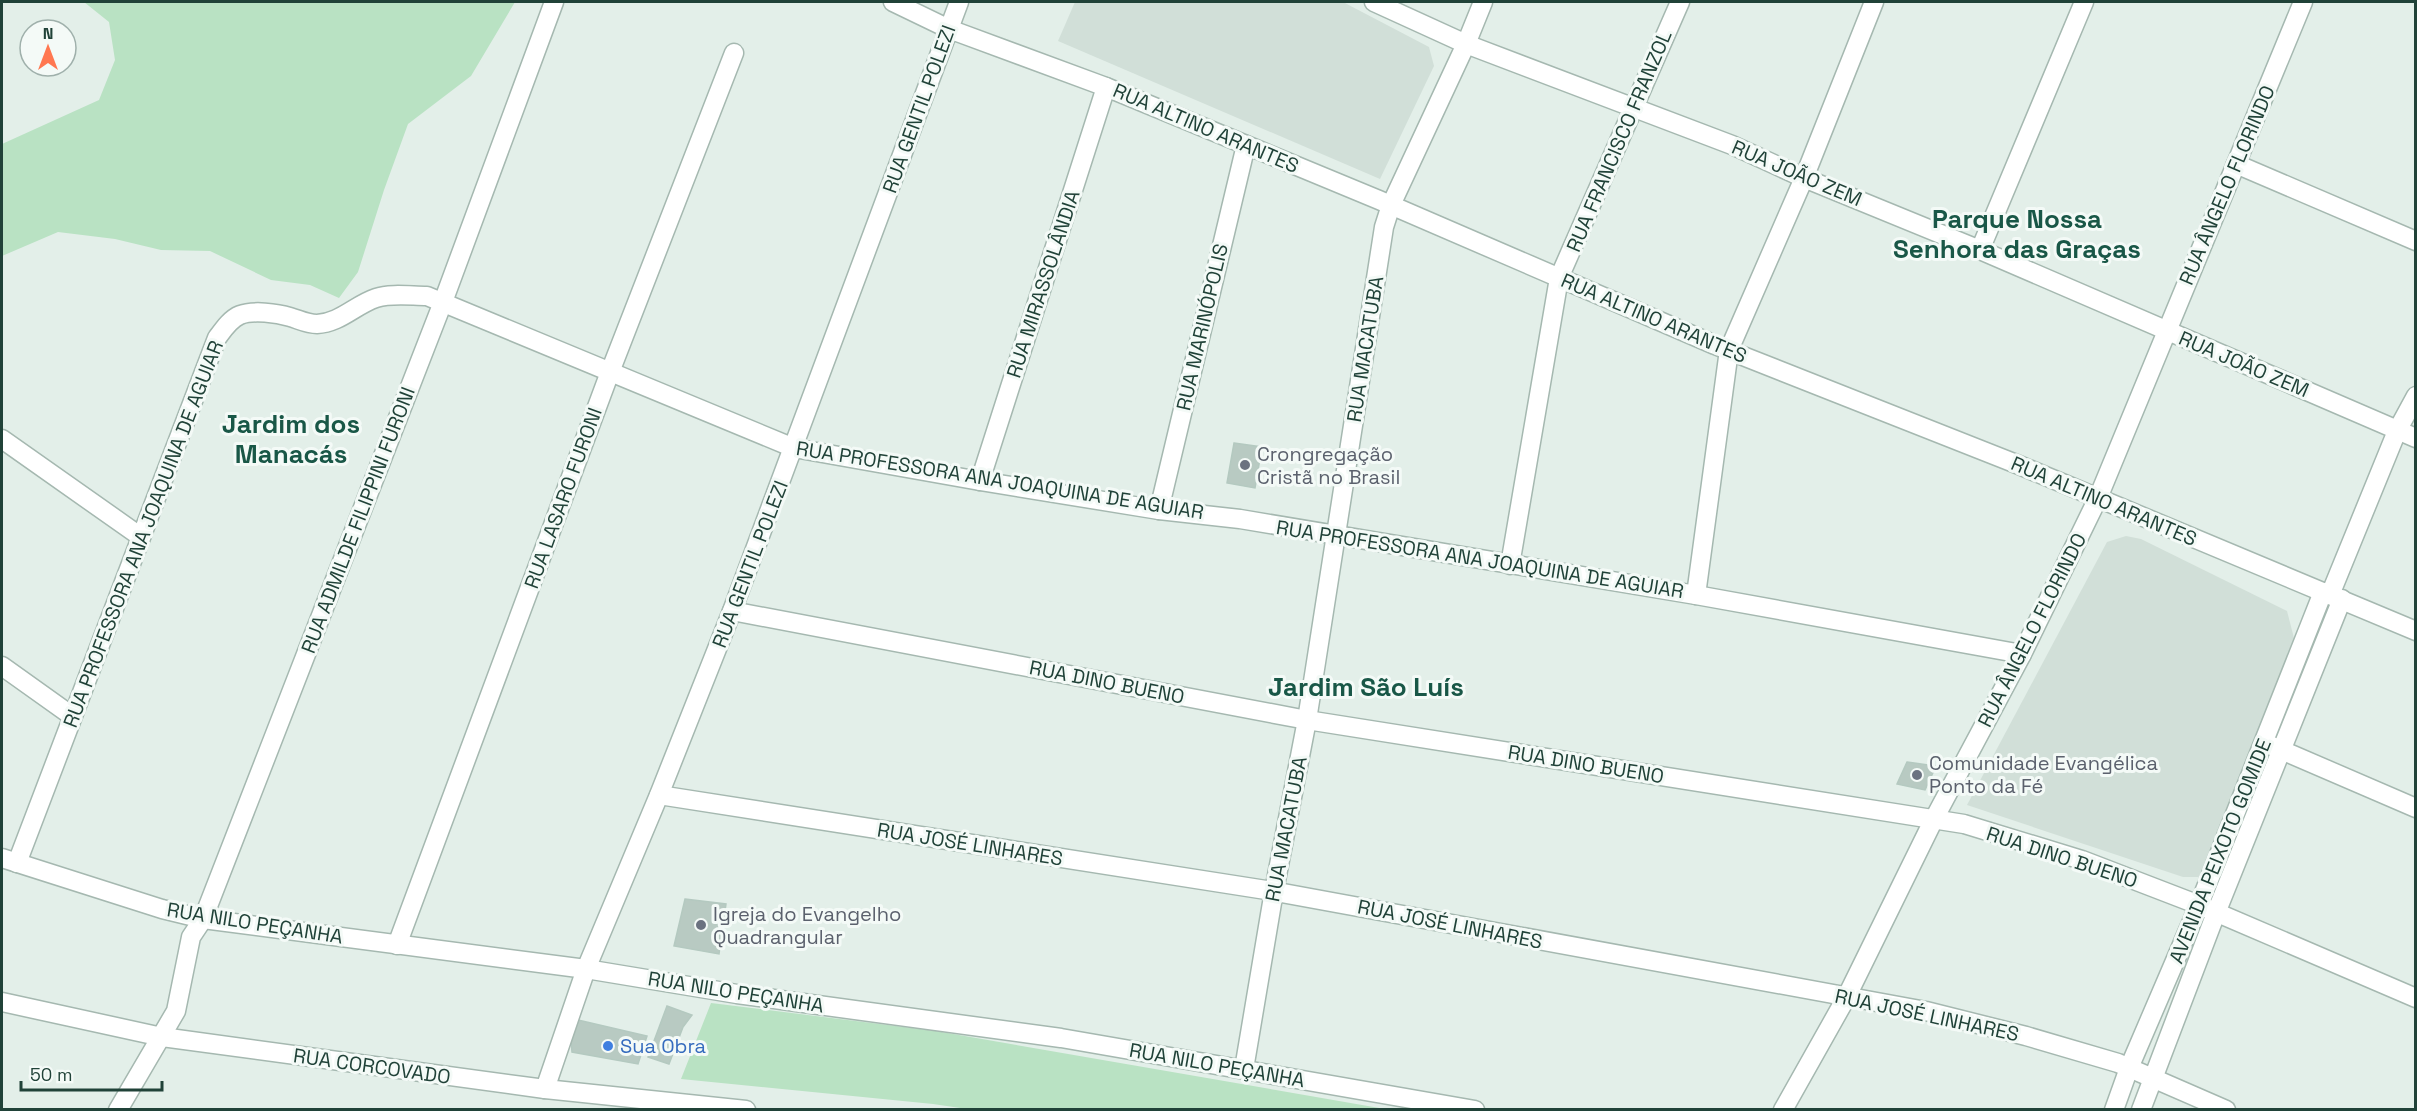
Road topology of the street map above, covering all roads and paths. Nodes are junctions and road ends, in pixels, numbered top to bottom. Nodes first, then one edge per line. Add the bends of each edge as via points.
1 (554, 2) edge
2 (893, 2) edge
3 (959, 2) edge
4 (1374, 2) edge
5 (1483, 2) edge
6 (1680, 2) edge
7 (1874, 2) edge
8 (2084, 2) edge
9 (2303, 2) edge
10 (949, 29) junction
11 (1466, 44) junction
12 (734, 53) dead end
13 (1106, 87) junction
14 (1632, 107) junction
15 (1246, 145) junction
16 (2236, 164) junction
17 (1804, 178) junction
18 (1391, 205) junction
19 (2415, 240) edge
20 (1980, 250) junction
21 (1559, 278) junction
22 (442, 302) junction
23 (2166, 330) junction
24 (1729, 350) junction
25 (610, 372) junction
26 (2415, 396) edge
27 (2397, 431) junction
28 (2415, 438) edge
29 (2, 439) edge
30 (794, 448) junction
31 (980, 481) junction
32 (2098, 498) junction
33 (1159, 510) junction
34 (1335, 536) junction
35 (141, 537) junction
36 (1510, 565) junction
37 (1696, 595) junction
38 (2332, 595) junction
39 (732, 611) junction
40 (2415, 631) edge
41 (2022, 654) junction
42 (2, 666) edge
43 (72, 716) junction
44 (1307, 720) junction
45 (2273, 746) junction
46 (659, 795) junction
47 (2415, 808) edge
48 (1934, 819) junction
49 (9, 861) edge
50 (1274, 891) junction
51 (2208, 909) junction
52 (203, 919) junction
53 (397, 945) junction
54 (586, 969) junction
55 (1846, 998) junction
56 (2415, 998) edge
57 (2, 1002) edge
58 (162, 1036) junction
59 (2129, 1068) junction
60 (1244, 1069) junction
61 (2153, 1078) junction
62 (545, 1089) junction
63 (614, 1103) edge
64 (118, 1110) edge
65 (746, 1110) edge
66 (1476, 1110) edge
67 (1783, 1110) edge
68 (2114, 1110) edge
69 (2141, 1110) edge
70 (2226, 1110) edge

1 - 22 street, RUA ADMILDE FILIPPINI FURONI
2 - 10 street, RUA ALTINO ARANTES
3 - 10 street, RUA GENTIL POLEZI
4 - 11 street, RUA JOÃO ZEM
5 - 11 street, RUA MACATUBA
6 - 14 street, RUA FRANCISCO FRANZOL
7 - 17 street
8 - 20 street
9 - 16 street, RUA ÂNGELO FLORINDO
10 - 13 street, RUA ALTINO ARANTES
10 - 30 street, RUA GENTIL POLEZI
11 - 14 street, RUA JOÃO ZEM
11 - 18 street, RUA MACATUBA
12 - 25 street, RUA LASARO FURONI
13 - 15 street, RUA ALTINO ARANTES
13 - 31 street, RUA MIRASSOLÂNDIA
14 - 17 street, RUA JOÃO ZEM via 1732,145
14 - 21 street, RUA FRANCISCO FRANZOL
15 - 18 street, RUA ALTINO ARANTES
15 - 33 street, RUA MARINÓPOLIS
16 - 19 street
16 - 23 street, RUA ÂNGELO FLORINDO
17 - 20 street, RUA JOÃO ZEM
17 - 24 street
18 - 21 street, RUA ALTINO ARANTES
18 - 34 street, RUA MACATUBA via 1384,227
20 - 23 street, RUA JOÃO ZEM
21 - 24 street, RUA ALTINO ARANTES
21 - 36 street, RUA FRANCISCO FRANZOL
22 - 25 street, RUA PROFESSORA ANA JOAQUINA DE AGUIAR
22 - 35 street, RUA PROFESSORA ANA JOAQUINA DE AGUIAR via 427,296 377,298 339,319 319,324 252,313 229,322 217,338
22 - 52 street, RUA ADMILDE FILIPPINI FURONI
23 - 27 street, RUA JOÃO ZEM
23 - 32 street, RUA ÂNGELO FLORINDO
24 - 32 street, RUA ALTINO ARANTES
24 - 37 street
25 - 30 street, RUA PROFESSORA ANA JOAQUINA DE AGUIAR
25 - 53 street, RUA LASARO FURONI
26 - 27 street, AVENIDA PEIXOTO GOMIDE
27 - 28 street, RUA JOÃO ZEM
27 - 38 street, AVENIDA PEIXOTO GOMIDE
29 - 35 street
30 - 31 street, RUA PROFESSORA ANA JOAQUINA DE AGUIAR
30 - 39 street, RUA GENTIL POLEZI
31 - 33 street, RUA PROFESSORA ANA JOAQUINA DE AGUIAR
32 - 38 street, RUA ALTINO ARANTES
32 - 41 street, RUA ÂNGELO FLORINDO
33 - 34 street, RUA PROFESSORA ANA JOAQUINA DE AGUIAR
34 - 36 street, RUA PROFESSORA ANA JOAQUINA DE AGUIAR
34 - 44 street, RUA MACATUBA
35 - 43 street, RUA PROFESSORA ANA JOAQUINA DE AGUIAR
36 - 37 street, RUA PROFESSORA ANA JOAQUINA DE AGUIAR
37 - 41 street, RUA PROFESSORA ANA JOAQUINA DE AGUIAR
38 - 40 street, RUA ALTINO ARANTES
38 - 45 street, AVENIDA PEIXOTO GOMIDE
39 - 44 street, RUA DINO BUENO
39 - 46 street, RUA GENTIL POLEZI
41 - 48 street, RUA ÂNGELO FLORINDO
42 - 43 street
43 - 49 street, RUA PROFESSORA ANA JOAQUINA DE AGUIAR
44 - 48 street, RUA DINO BUENO
44 - 50 street, RUA MACATUBA
45 - 47 street
45 - 51 street, AVENIDA PEIXOTO GOMIDE
46 - 50 street, RUA JOSÉ LINHARES
46 - 54 street, RUA GENTIL POLEZI
48 - 51 street, RUA DINO BUENO via 1964,824 2082,860
48 - 55 street, RUA ÂNGELO FLORINDO
49 - 52 street, RUA NILO PEÇANHA
50 - 55 street, RUA JOSÉ LINHARES
50 - 60 street, RUA MACATUBA
51 - 56 street, RUA DINO BUENO
51 - 59 street, AVENIDA PEIXOTO GOMIDE
51 - 61 street, AVENIDA PEIXOTO GOMIDE
52 - 53 street, RUA NILO PEÇANHA
52 - 58 street, RUA ADMILDE FILIPPINI FURONI via 191,937 176,1011
53 - 54 street, RUA NILO PEÇANHA
54 - 60 street, RUA NILO PEÇANHA via 737,994 1061,1038
54 - 62 street, RUA GENTIL POLEZI
55 - 59 street, RUA JOSÉ LINHARES via 1937,1014 2026,1036
55 - 67 street, RUA ÂNGELO FLORINDO
57 - 58 street, RUA CORCOVADO
58 - 62 street, RUA CORCOVADO
58 - 64 street, RUA ADMILDE FILIPPINI FURONI
59 - 61 street, RUA JOSÉ LINHARES
59 - 68 street, AVENIDA PEIXOTO GOMIDE
60 - 66 street, RUA NILO PEÇANHA
61 - 69 street, AVENIDA PEIXOTO GOMIDE
61 - 70 street, RUA JOSÉ LINHARES
62 - 63 street, RUA CORCOVADO
63 - 65 street, RUA CORCOVADO

